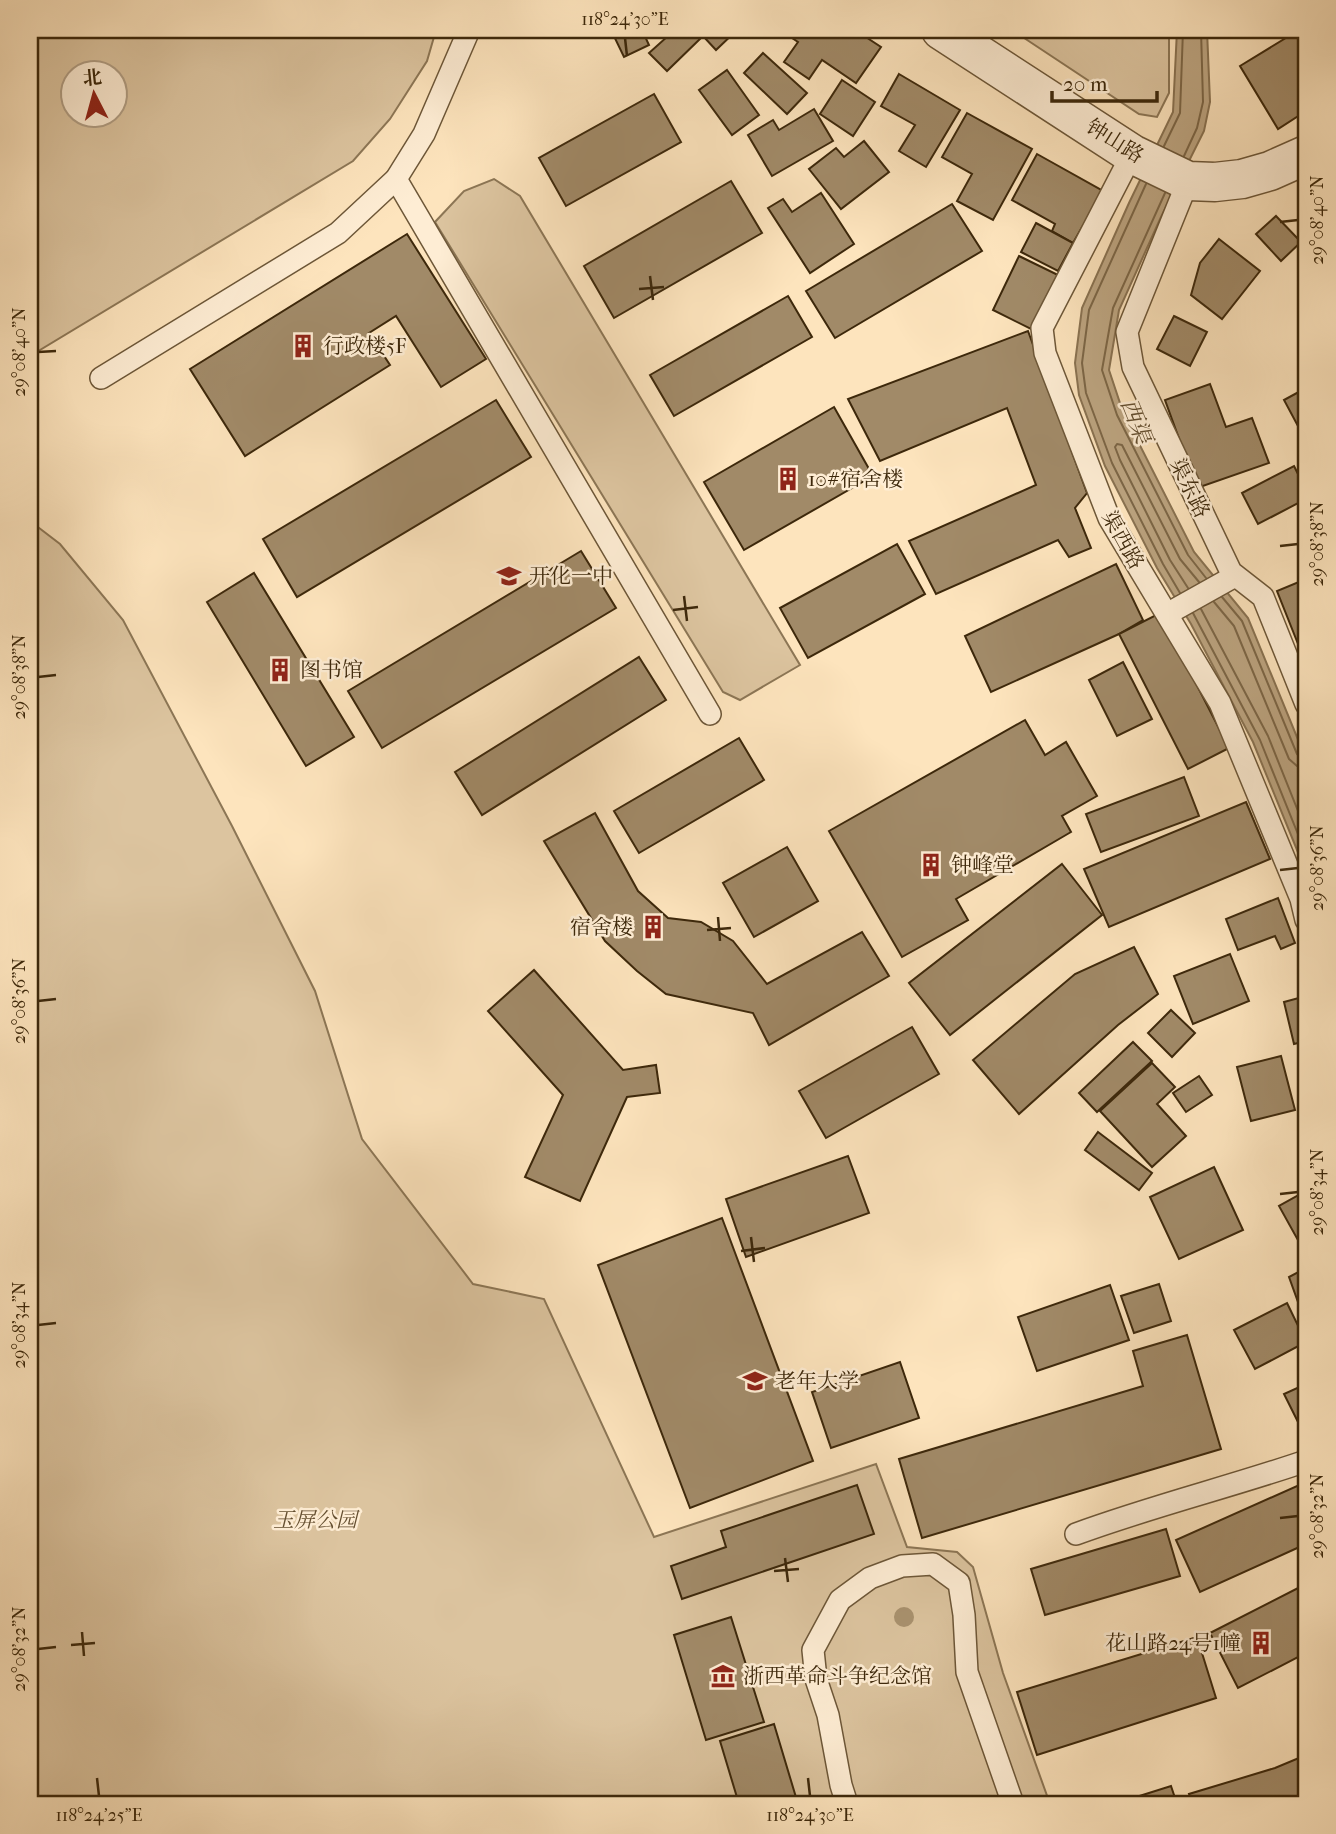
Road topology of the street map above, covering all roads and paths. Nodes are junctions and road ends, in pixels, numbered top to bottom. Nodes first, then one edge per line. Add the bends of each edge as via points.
1 (469, 30) edge
2 (940, 30) edge
3 (1132, 154) junction
4 (1306, 155) edge
5 (396, 179) junction
6 (1188, 181) junction
7 (101, 378) dead end
8 (1235, 576) junction
9 (1167, 614) junction
10 (1306, 704) edge
11 (710, 714) dead end
12 (1306, 920) edge
13 (1306, 1461) edge
14 (1076, 1534) dead end
15 (847, 1804) edge
16 (1013, 1804) edge

1 - 5 lane via 424,134
2 - 3 street, 钟山路
3 - 6 street, 钟山路
3 - 9 lane, 渠西路 via 1042,328 1045,353 1109,519
4 - 6 street, 钟山路 via 1242,179
5 - 7 lane via 338,233
5 - 11 lane
6 - 8 lane, 渠东路 via 1127,332 1132,367
8 - 9 lane
8 - 10 lane, 渠东路 via 1263,597
9 - 12 lane, 渠西路 via 1220,703
13 - 14 lane
15 - 16 lane via 813,1650 840,1600 870,1578 902,1566 933,1564 959,1583 968,1672

